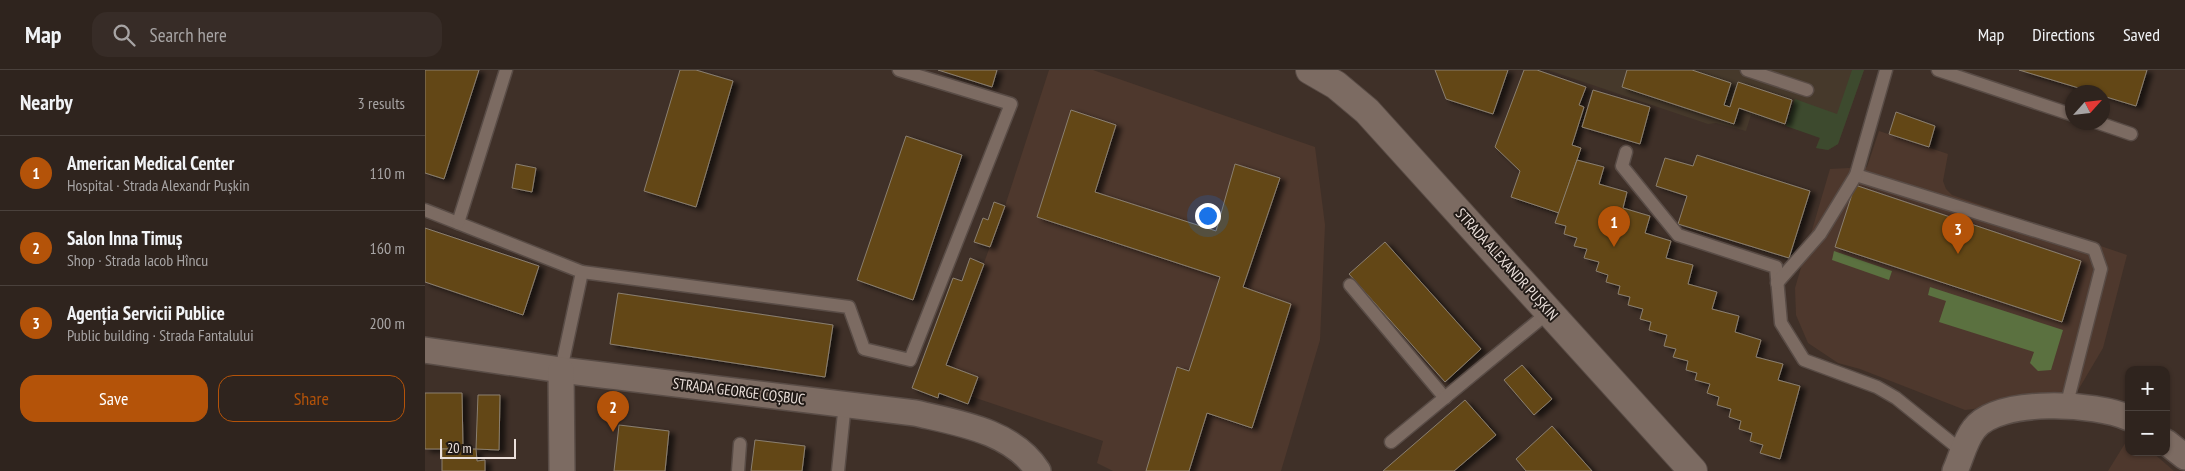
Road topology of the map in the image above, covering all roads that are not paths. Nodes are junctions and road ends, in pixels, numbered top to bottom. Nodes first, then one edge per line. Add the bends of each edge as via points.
1 (506, 70) edge
2 (899, 70) edge
3 (1310, 70) edge
4 (1747, 70) edge
5 (1886, 70) edge
6 (1938, 70) edge
7 (1807, 90) dead end
8 (2065, 112) edge
9 (2110, 127) edge
10 (2131, 134) dead end
11 (1626, 152) dead end
12 (1856, 175) junction
13 (425, 210) edge
14 (458, 223) junction
15 (582, 272) junction
16 (1777, 283) junction
17 (1350, 285) dead end
18 (1550, 311) junction
19 (425, 350) edge
20 (561, 370) junction
21 (1445, 398) junction
22 (845, 404) junction
23 (2066, 407) junction
24 (2125, 416) edge
25 (1391, 442) dead end
26 (740, 444) dead end
27 (1959, 462) edge
28 (562, 471) edge
29 (738, 471) edge
30 (839, 471) edge
31 (1038, 471) edge
32 (1693, 471) edge

1 - 14 lane
2 - 15 lane via 1011,104 910,360 864,349 849,307
3 - 18 main road, STRADA ALEXANDR PUȘKIN via 1367,111
4 - 7 lane
5 - 12 lane
6 - 8 lane
9 - 10 lane
11 - 16 lane via 1622,166 1678,235 1776,267
12 - 16 lane via 1820,234
12 - 23 lane via 2094,248 2101,269
13 - 14 lane
14 - 15 lane
15 - 20 lane
16 - 27 lane via 1781,323 1804,360 1877,387 1896,398
17 - 21 lane
18 - 21 lane
18 - 32 main road, STRADA ALEXANDR PUȘKIN
19 - 20 street, STRADA GEORGE COȘBUC
20 - 22 street, STRADA GEORGE COȘBUC
20 - 28 street
21 - 25 lane
22 - 30 lane
22 - 31 street, STRADA GEORGE COȘBUC via 915,413 957,423 1016,446
23 - 24 street via 2089,407
23 - 27 street via 2016,407 1986,418 1974,428
26 - 29 lane

